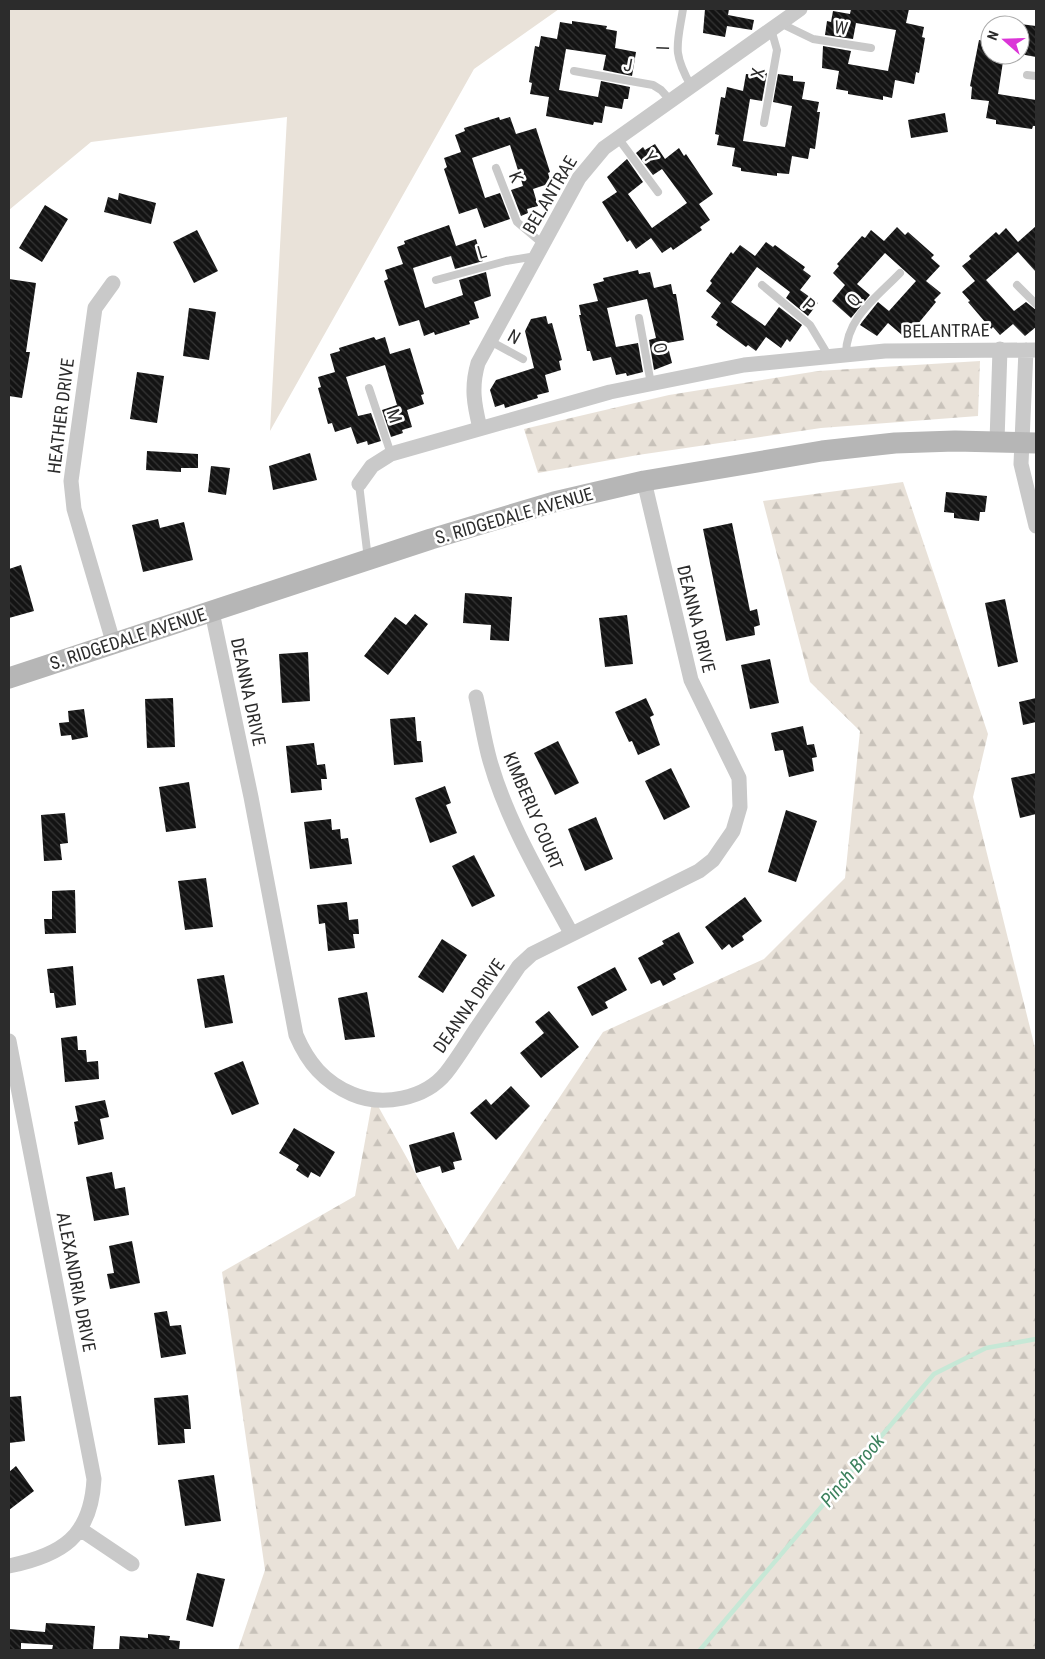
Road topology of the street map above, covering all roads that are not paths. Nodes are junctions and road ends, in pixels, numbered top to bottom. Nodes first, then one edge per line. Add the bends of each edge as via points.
1 (683, 9) edge
2 (800, 9) edge
3 (776, 26) junction
4 (870, 48) dead end
5 (574, 72) dead end
6 (1027, 75) dead end
7 (1036, 76) edge
8 (691, 86) junction
9 (671, 101) junction
10 (764, 123) dead end
11 (618, 138) junction
12 (496, 168) dead end
13 (658, 192) dead end
14 (539, 250) junction
15 (900, 273) dead end
16 (436, 280) dead end
17 (113, 283) dead end
18 (762, 285) dead end
19 (1017, 285) dead end
20 (1036, 304) edge
21 (639, 318) dead end
22 (490, 341) junction
23 (1000, 349) junction
24 (1031, 350) edge
25 (846, 354) junction
26 (828, 355) junction
27 (523, 359) dead end
28 (650, 384) junction
29 (368, 388) dead end
30 (480, 428) junction
31 (997, 441) junction
32 (1030, 442) edge
33 (391, 454) junction
34 (644, 481) junction
35 (359, 484) joint
36 (1036, 526) edge
37 (368, 560) junction
38 (212, 612) junction
39 (114, 645) junction
40 (9, 678) edge
41 (476, 697) dead end
42 (571, 933) junction
43 (9, 1041) edge
44 (80, 1529) junction
45 (132, 1564) dead end
46 (9, 1566) edge

1 - 8 lane, I via 676,53
2 - 3 street, BELANTRAE
3 - 4 lane, W via 813,39
3 - 8 street, BELANTRAE
3 - 10 lane, X via 777,50
5 - 9 lane, J via 652,85
6 - 7 lane
8 - 9 street, BELANTRAE
9 - 11 street, BELANTRAE
11 - 13 lane, Y
11 - 14 street, BELANTRAE via 599,153 579,178
12 - 14 lane, K via 518,222
14 - 16 lane, L
14 - 22 street, BELANTRAE
15 - 25 lane, Q via 853,323 846,341
17 - 39 street, HEATHER DRIVE via 94,308 71,481 78,525
18 - 26 lane, P via 810,325
19 - 20 lane
21 - 28 lane, O
22 - 27 lane, N
22 - 30 street, BELANTRAE via 473,380 472,398
23 - 24 street, BELANTRAE
23 - 25 street, BELANTRAE
23 - 31 street, BELANTRAE
24 - 32 street, BELANTRAE
25 - 26 street, BELANTRAE
26 - 28 street, BELANTRAE via 744,364
28 - 30 street, BELANTRAE
29 - 33 lane, M
30 - 33 street, BELANTRAE
31 - 32 main road, S. RIDGEDALE AVENUE
31 - 34 main road, S. RIDGEDALE AVENUE via 886,444
32 - 36 street, BELANTRAE via 1021,464
33 - 35 street, BELANTRAE via 372,466
34 - 37 main road, S. RIDGEDALE AVENUE via 554,502
34 - 42 street, DEANNA DRIVE via 691,680 737,772 740,807 733,831 724,846 699,871
35 - 37 lane
37 - 38 main road, S. RIDGEDALE AVENUE
38 - 39 main road, S. RIDGEDALE AVENUE
38 - 42 street, DEANNA DRIVE via 296,1035 313,1066 325,1079 356,1096 377,1100 395,1100 425,1090 446,1073 519,966 543,947
39 - 40 main road, S. RIDGEDALE AVENUE
41 - 42 street, KIMBERLY COURT via 490,762 506,804 531,860
43 - 44 street, ALEXANDRIA DRIVE via 93,1468 93,1497
44 - 45 street
44 - 46 street via 54,1553

